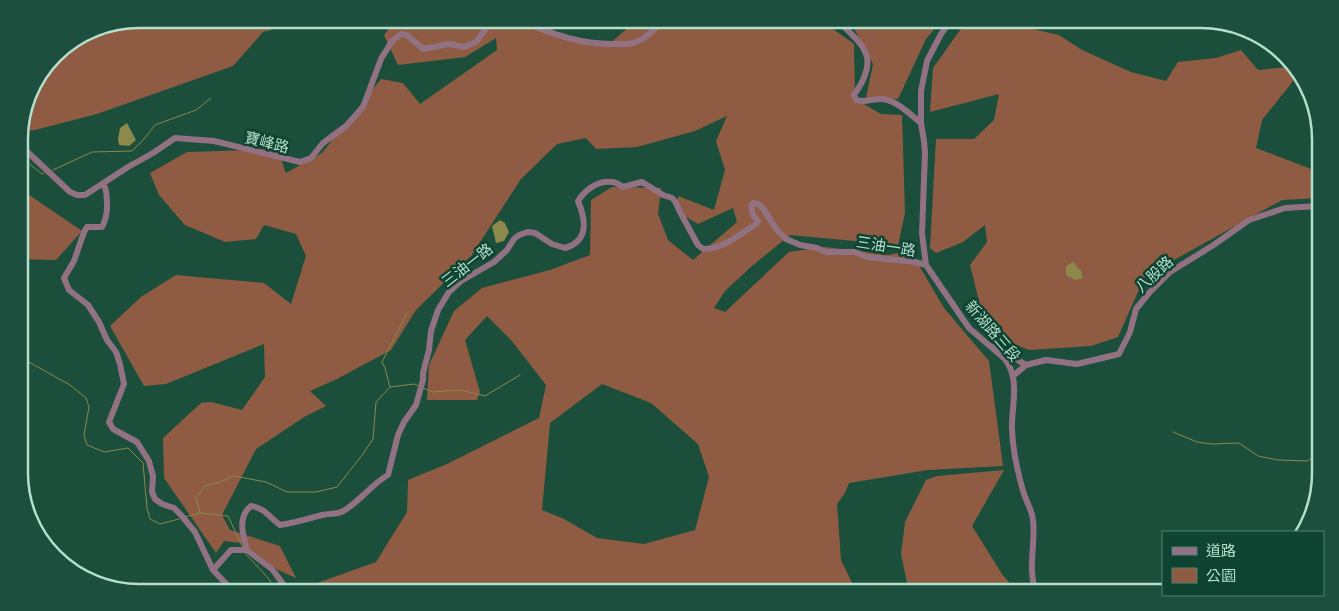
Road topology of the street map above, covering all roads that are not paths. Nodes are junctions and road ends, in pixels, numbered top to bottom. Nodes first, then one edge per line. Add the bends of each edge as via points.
1 (485, 28) edge
2 (538, 28) edge
3 (656, 28) edge
4 (845, 28) edge
5 (945, 28) edge
6 (920, 123) junction
7 (28, 152) edge
8 (104, 183) junction
9 (1312, 206) edge
10 (926, 265) junction
11 (977, 335) junction
12 (1026, 365) junction
13 (1013, 376) junction
14 (247, 550) junction
15 (213, 570) junction
16 (1032, 583) edge
17 (226, 584) edge
18 (283, 584) edge

1 - 8 street, 寶峰路 via 476,42 464,47 449,44 423,49 407,35 401,34 392,41 381,59 363,107 311,158 300,162 214,141 175,138
2 - 3 street via 603,45 635,43
4 - 6 street via 861,44 868,59 867,73 854,95 856,100 894,101
5 - 6 street, 新湖路三段 via 927,61 921,91
6 - 10 street, 新湖路三段 via 924,141 921,224
7 - 8 street, 寶峰路 via 77,195 85,195
8 - 15 street via 105,221 102,227 87,227 64,278 69,290 88,305 120,364 124,384 110,422 114,429 137,442 149,461 155,499 174,508 195,532
9 - 12 street, 八股路 via 1285,208 1249,220 1170,272 1136,309 1130,332 1119,354 1077,364 1046,360
10 - 11 street, 新湖路三段 via 960,316
10 - 14 street, 三油一路 via 867,257 855,252 826,252 800,245 786,239 762,207 753,203 756,224 727,243 703,249 672,198 642,182 624,187 614,182 598,183 578,201 584,228 574,243 565,248 535,233 519,235 494,262 449,292 438,310 416,405 398,435 388,475 343,512 298,523 280,525 267,512 251,506 243,518
11 - 12 street
11 - 13 street, 新湖路三段 via 1008,364
12 - 13 street, 八股路
13 - 16 street, 新湖路三段 via 1012,431 1019,476 1033,521
14 - 15 street via 231,550
14 - 18 street via 272,569
15 - 17 street

